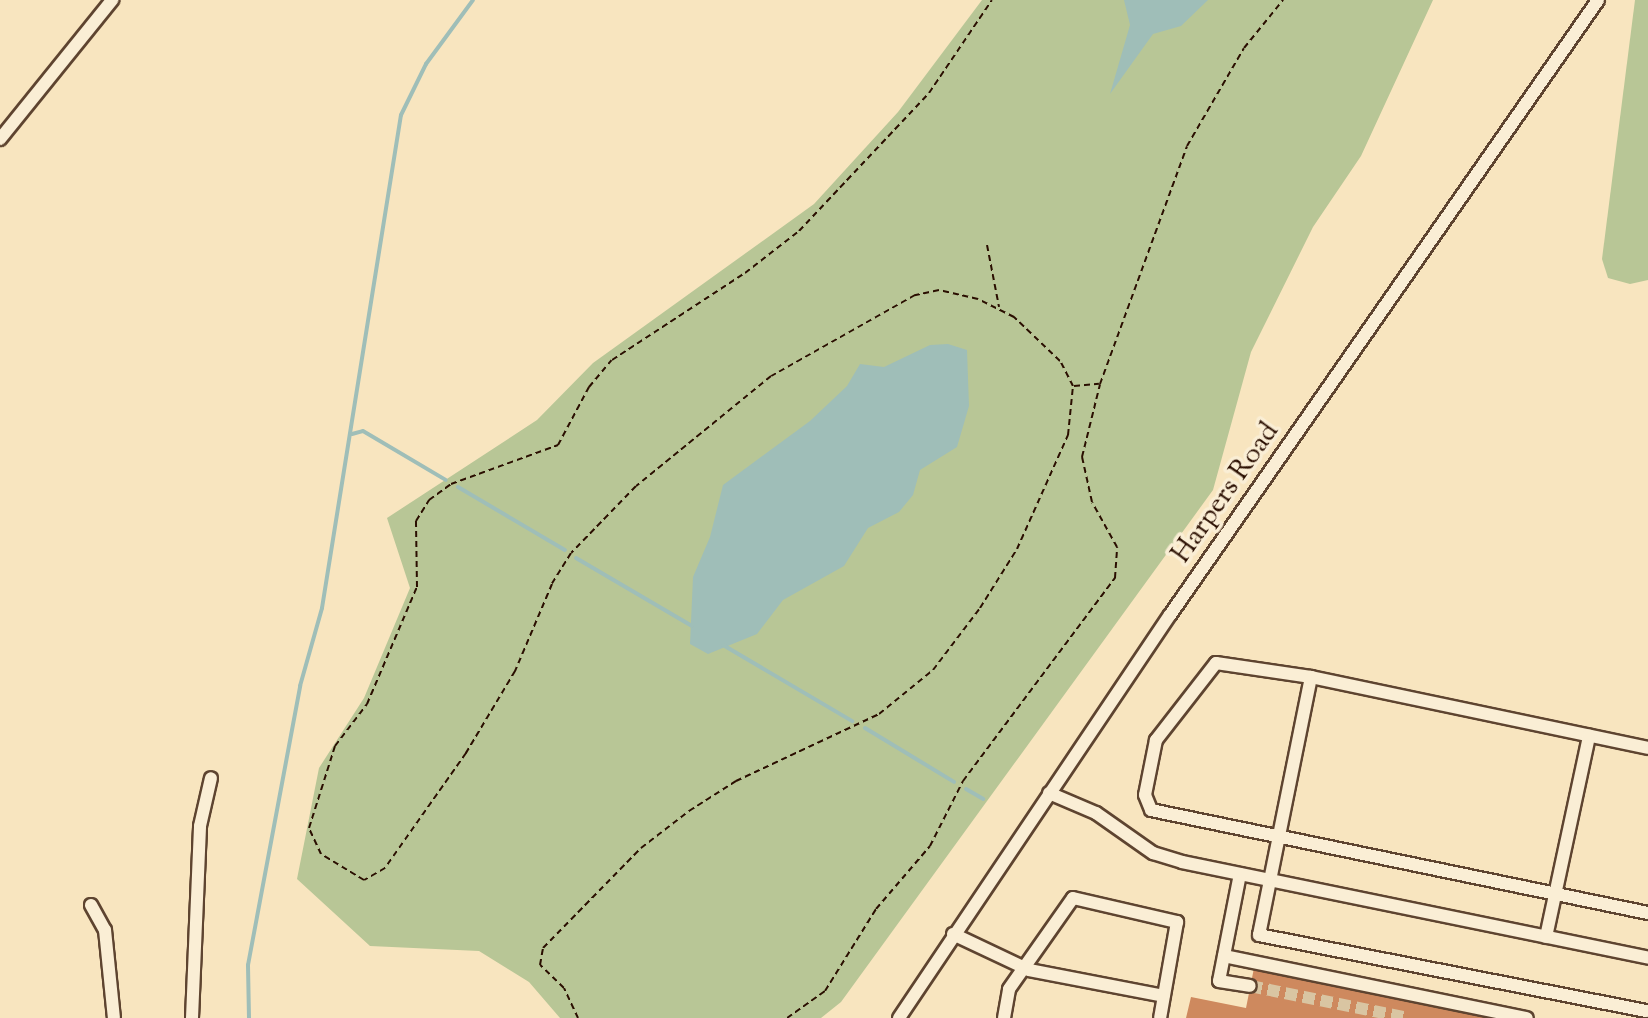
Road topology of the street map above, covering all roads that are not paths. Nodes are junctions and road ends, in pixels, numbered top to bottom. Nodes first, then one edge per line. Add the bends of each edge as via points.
1 (112, 0) edge
2 (1598, 0) edge
3 (0, 139) edge
4 (1311, 677) junction
5 (1589, 736) junction
6 (1648, 748) edge
7 (211, 778) dead end
8 (1049, 793) junction
9 (1278, 836) junction
10 (1240, 874) junction
11 (1268, 880) junction
12 (1555, 894) junction
13 (91, 905) dead end
14 (1648, 913) edge
15 (953, 934) junction
16 (1546, 937) junction
17 (1224, 956) junction
18 (1648, 958) edge
19 (1022, 967) junction
20 (1250, 986) tunnel mouth
21 (1164, 996) junction
22 (1648, 1011) edge
23 (114, 1018) edge
24 (192, 1018) edge
25 (899, 1018) edge
26 (1004, 1018) edge
27 (1160, 1018) edge
28 (1527, 1018) edge

1 - 3 street
2 - 8 street, Harpers Road
4 - 5 street
4 - 9 street
4 - 9 street via 1216,663 1156,740 1145,795 1151,810
5 - 6 street
5 - 12 street
7 - 24 street via 200,826
8 - 10 street via 1096,813 1153,853
8 - 15 street, Harpers Road
9 - 11 street
9 - 12 street
10 - 11 street
10 - 17 street
11 - 16 street
11 - 22 street via 1259,935
12 - 14 street
12 - 16 street
13 - 23 street via 105,930
15 - 19 street
15 - 25 street, Harpers Road
16 - 18 street
17 - 20 street via 1219,981
17 - 28 street
19 - 21 street
19 - 21 street via 1073,898 1177,922
19 - 26 street via 1009,989
21 - 27 street

